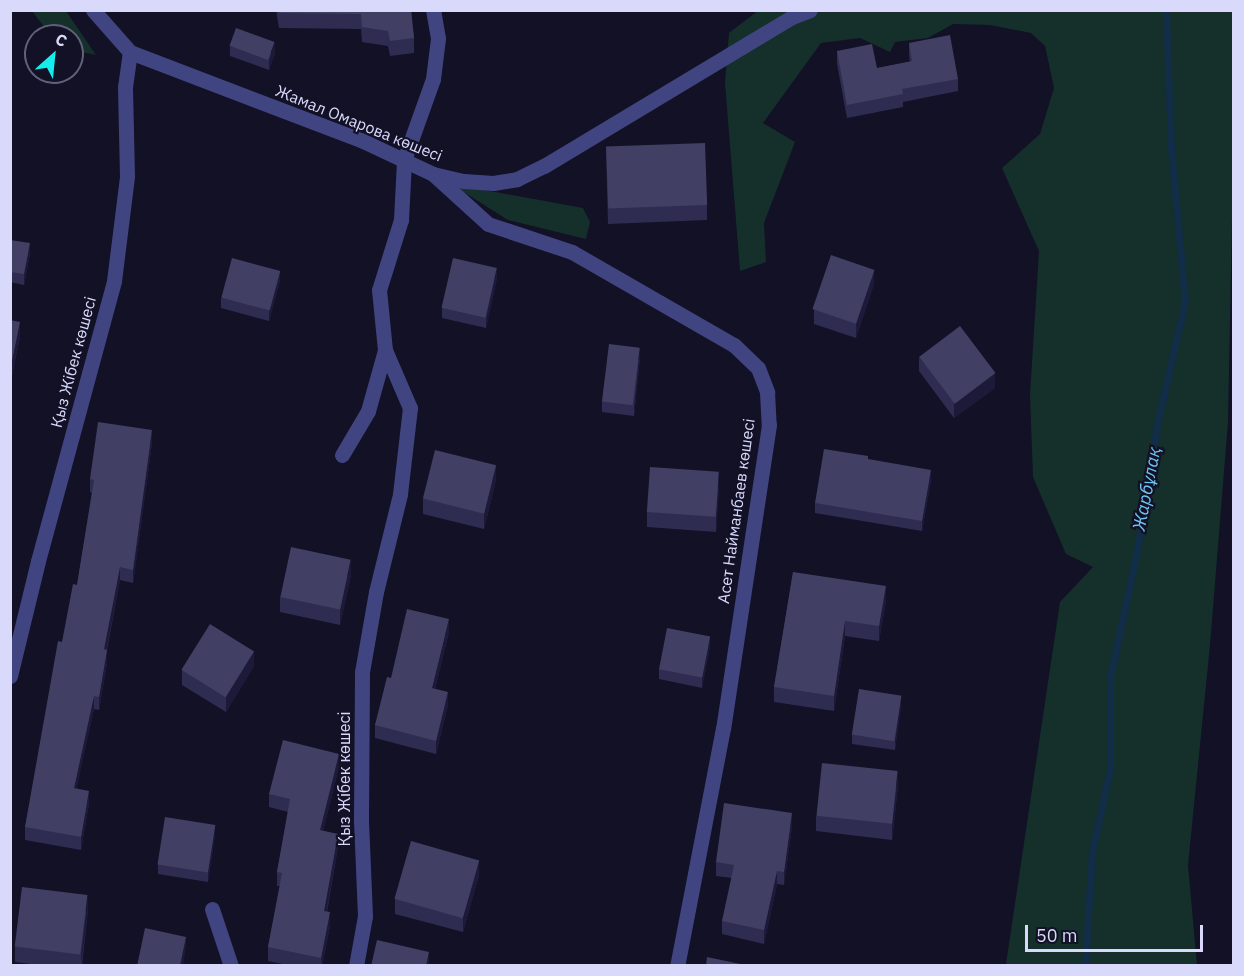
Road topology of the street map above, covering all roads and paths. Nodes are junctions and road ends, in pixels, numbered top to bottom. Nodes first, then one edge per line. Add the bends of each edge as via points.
1 (93, 10) edge
2 (433, 10) edge
3 (810, 10) edge
4 (130, 52) junction
5 (404, 160) junction
6 (433, 174) junction
7 (385, 350) junction
8 (342, 455) dead end
9 (10, 676) edge
10 (212, 909) dead end
11 (231, 966) edge
12 (356, 966) edge
13 (677, 966) edge

1 - 4 street, Жамал Омарова көшесі
2 - 5 street, Қыз Жібек көшесі via 438,38 433,79
3 - 6 street, Жамал Омарова көшесі via 517,179 493,183
4 - 5 street, Жамал Омарова көшесі
4 - 9 street, Қыз Жібек көшесі via 125,87 127,176 114,281
5 - 6 street, Жамал Омарова көшесі
5 - 7 street, Қыз Жібек көшесі via 401,220 379,290
6 - 13 street, Асет Найманбаев көшесі via 488,224 572,252 734,345 758,368 766,393 769,425 723,728
7 - 8 street, Қыз Жібек көшесі via 368,411
7 - 12 street, Қыз Жібек көшесі via 410,408 400,494 376,592 362,672 365,916
10 - 11 street

